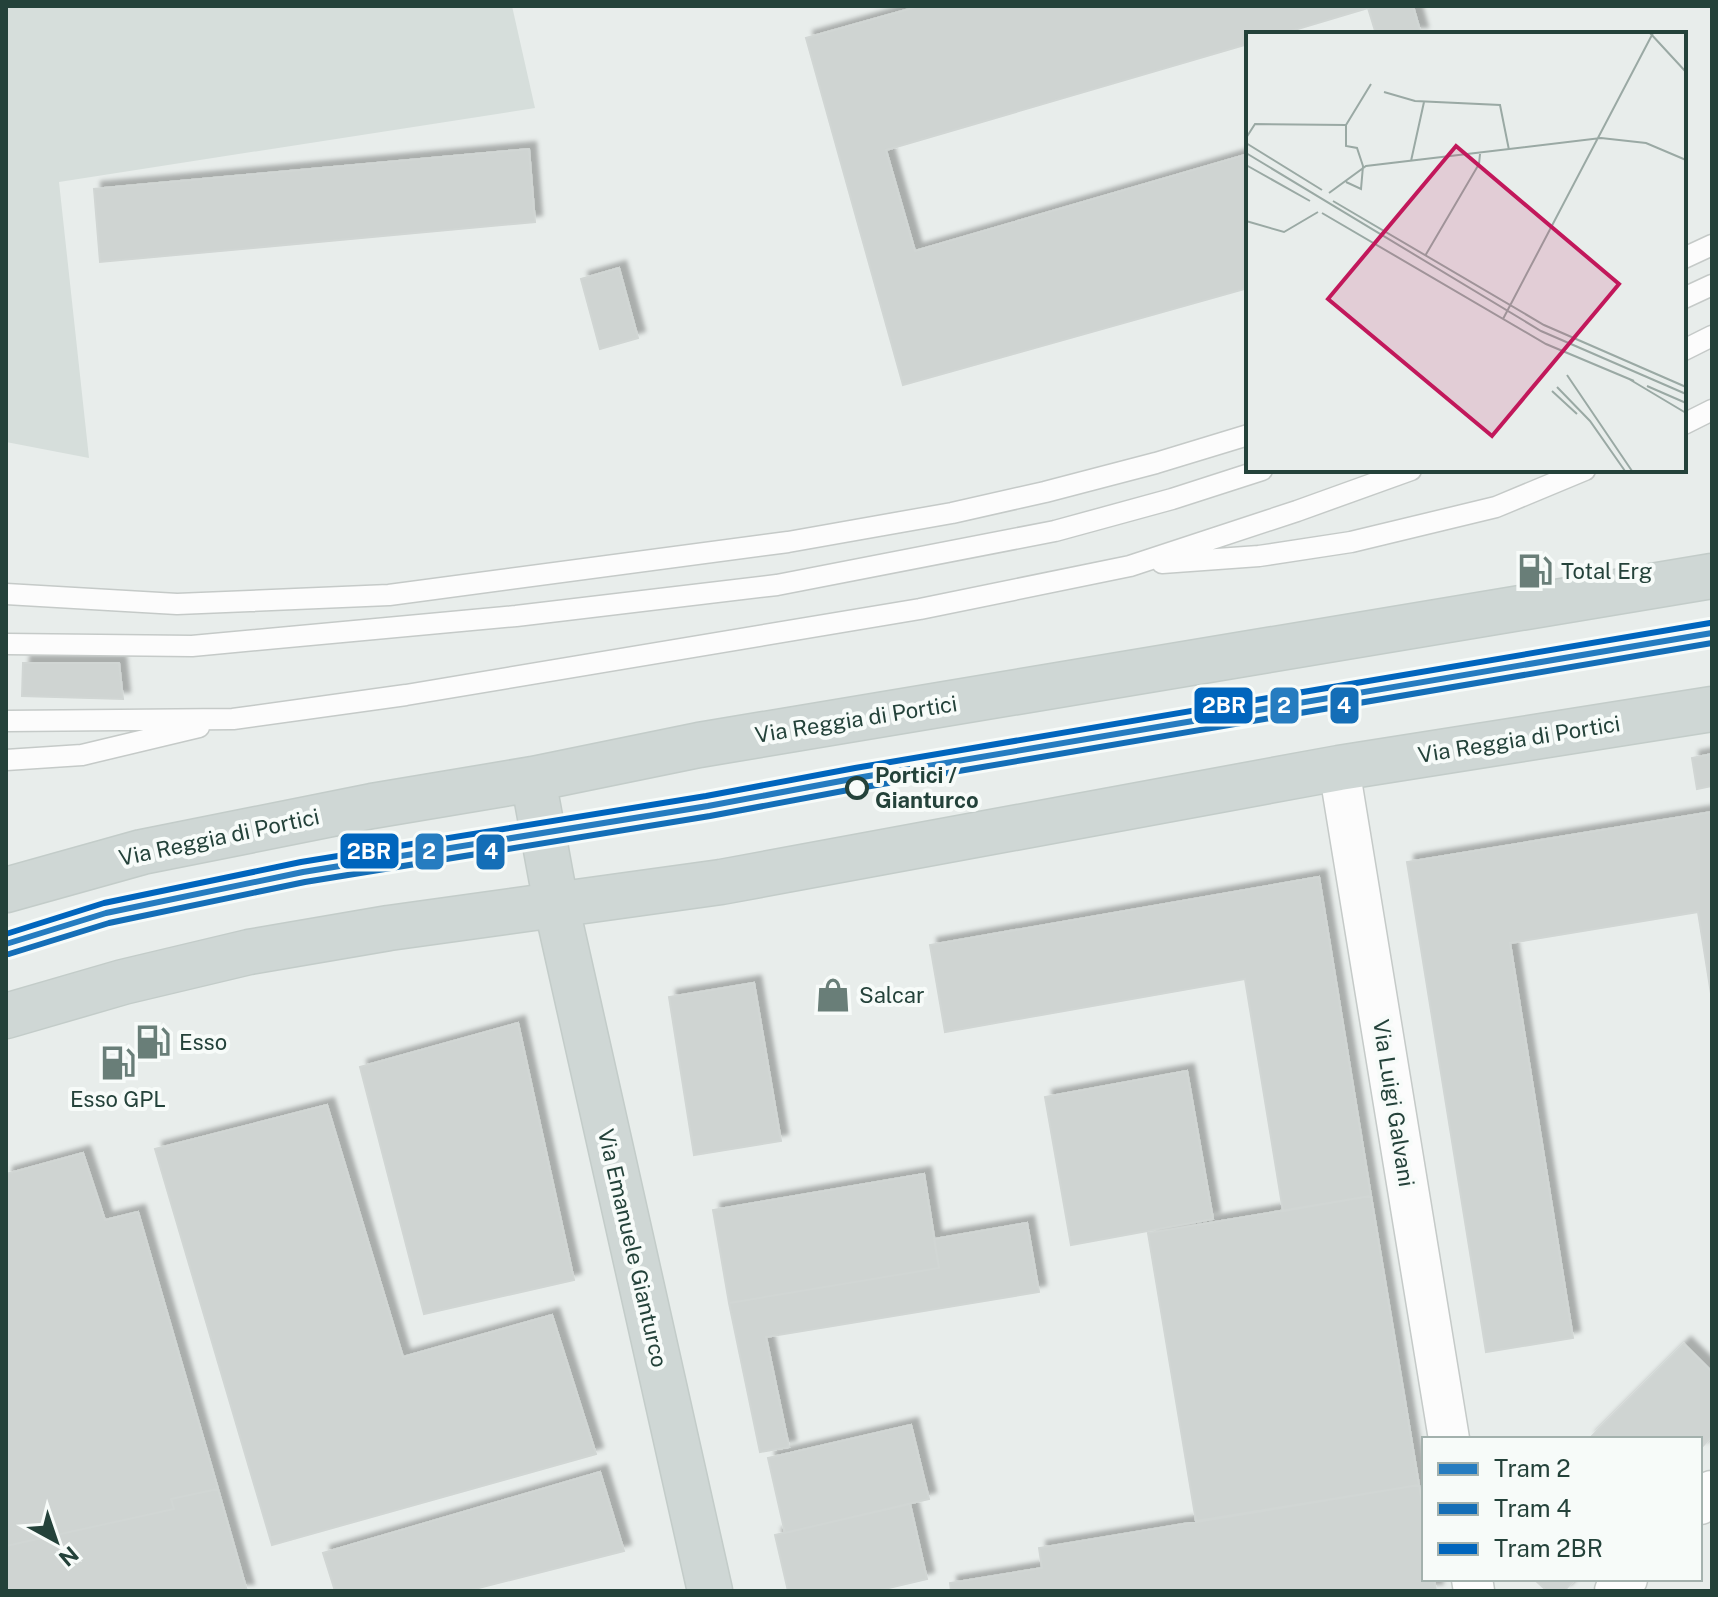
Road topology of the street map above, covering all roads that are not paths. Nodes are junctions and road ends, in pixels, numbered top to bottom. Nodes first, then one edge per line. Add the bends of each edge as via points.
1 (1712, 245) edge
2 (1686, 257) edge
3 (1712, 285) edge
4 (1686, 297) edge
5 (1712, 336) edge
6 (1686, 349) edge
7 (1712, 410) edge
8 (1686, 423) edge
9 (1246, 436) edge
10 (1256, 472) edge
11 (1405, 472) edge
12 (1580, 472) edge
13 (1130, 566) junction
14 (1712, 576) edge
15 (6, 594) edge
16 (6, 644) edge
17 (1712, 709) edge
18 (233, 719) junction
19 (6, 721) edge
20 (6, 760) edge
21 (1339, 768) junction
22 (533, 779) junction
23 (6, 890) edge
24 (556, 904) junction
25 (6, 1016) edge
26 (1449, 1437) edge
27 (710, 1591) edge

1 - 2 lane
3 - 4 lane
5 - 6 lane
7 - 8 lane
9 - 15 lane via 952,513 788,542 404,593 177,604
10 - 16 lane via 1055,531 777,585 192,646
11 - 13 lane
12 - 13 lane via 1496,507 1351,542
13 - 18 lane via 920,609
14 - 22 main road, Via Reggia di Portici via 699,745
17 - 21 main road, Via Reggia di Portici
18 - 19 lane
18 - 20 lane via 82,755
21 - 24 main road, Via Reggia di Portici via 721,882
21 - 26 street, Via Luigi Galvani
22 - 23 main road, Via Reggia di Portici via 158,848
22 - 24 main road, Via Emanuele Gianturco
24 - 25 main road, Via Reggia di Portici via 249,952
24 - 27 main road, Via Emanuele Gianturco

